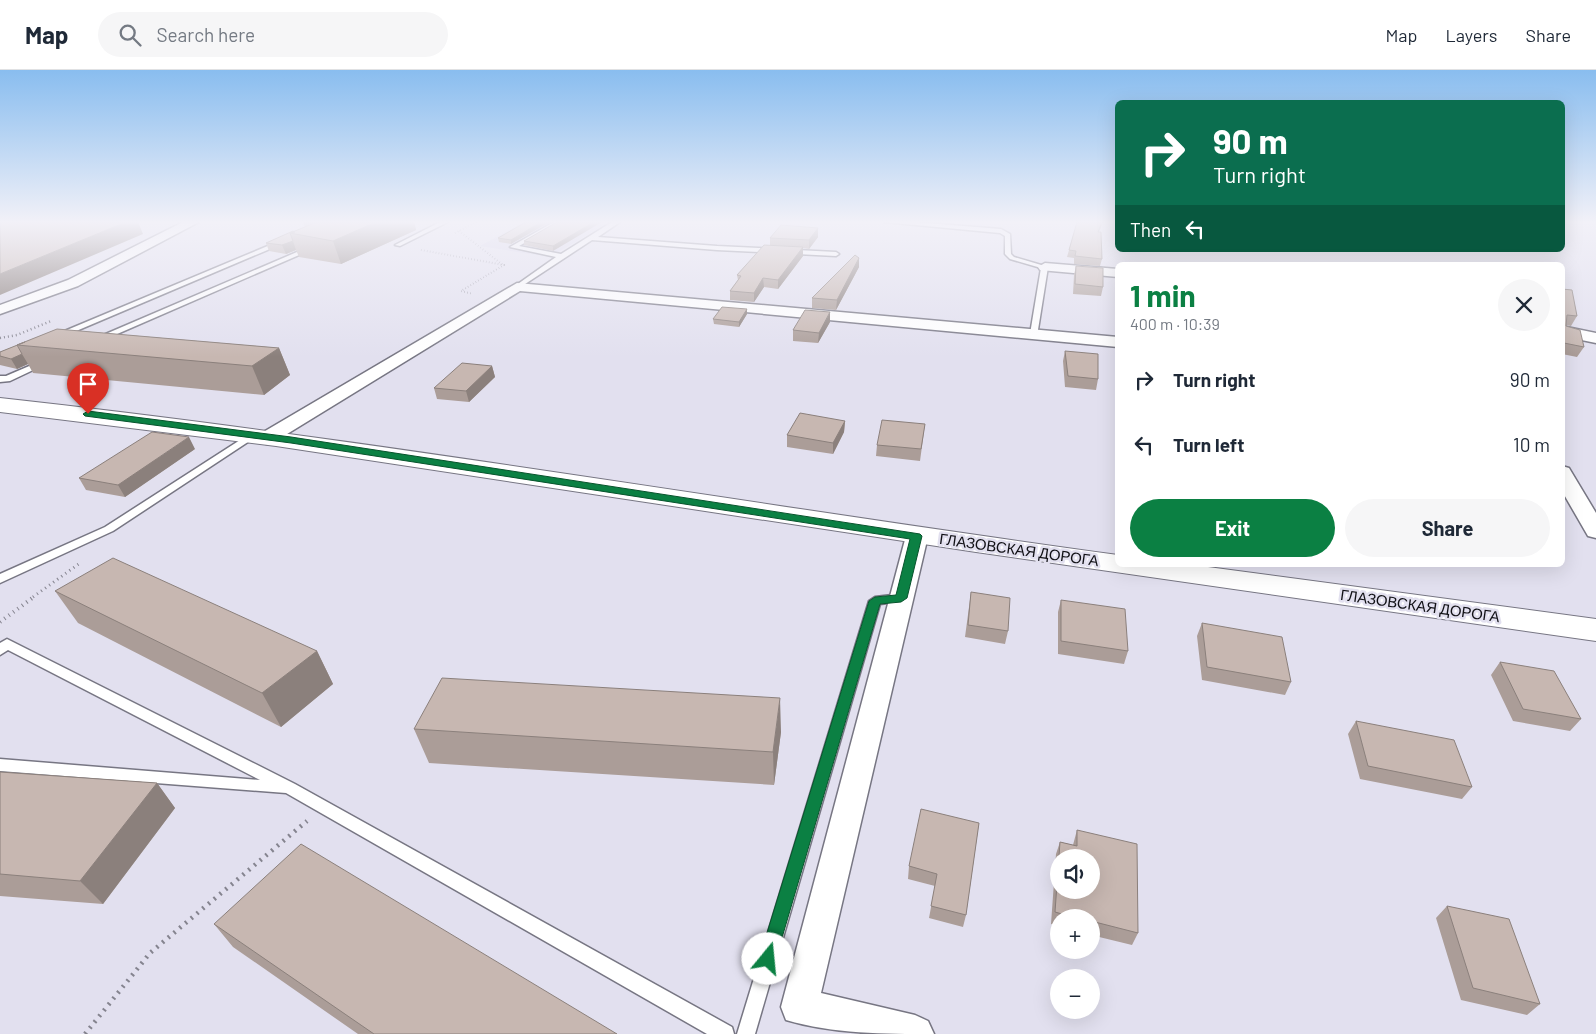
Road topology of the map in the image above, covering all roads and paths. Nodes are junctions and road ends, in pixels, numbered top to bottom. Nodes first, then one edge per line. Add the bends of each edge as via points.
1 (105, 267) edge
2 (223, 267) edge
3 (267, 267) edge
4 (501, 267) edge
5 (546, 267) edge
6 (1045, 267) joint
7 (1115, 273) edge
8 (517, 287) junction
9 (499, 298) junction
10 (0, 310) edge
11 (1565, 332) edge
12 (1034, 334) junction
13 (54, 338) edge
14 (1596, 338) edge
15 (1115, 342) edge
16 (89, 343) edge
17 (53, 359) edge
18 (0, 379) edge
19 (0, 405) edge
20 (259, 437) junction
21 (1565, 477) edge
22 (109, 530) junction
23 (1596, 531) edge
24 (916, 536) junction
25 (1115, 564) edge
26 (1140, 567) edge
27 (0, 579) edge
28 (901, 598) junction
29 (0, 622) edge
30 (1596, 630) edge
31 (0, 650) edge
32 (0, 765) edge
33 (290, 788) junction
34 (324, 807) junction
35 (85, 1034) edge
36 (724, 1034) edge
37 (746, 1034) edge
38 (915, 1034) edge

1 - 10 street via 73,283
2 - 13 lane
3 - 16 lane
4 - 9 path via 461,291
5 - 8 lane
6 - 7 street
6 - 12 lane
8 - 9 street
8 - 12 street
9 - 20 street
11 - 14 street
12 - 15 street
17 - 18 lane
19 - 20 street, ГЛАЗОВСКАЯ ДОРОГА
20 - 22 lane
20 - 24 street, ГЛАЗОВСКАЯ ДОРОГА
21 - 23 street
22 - 27 lane
22 - 29 path via 110,540
24 - 25 street, ГЛАЗОВСКАЯ ДОРОГА
24 - 28 street
26 - 30 street, ГЛАЗОВСКАЯ ДОРОГА
28 - 37 lane via 875,601
28 - 38 street via 799,1007
31 - 33 lane via 8,644
32 - 33 lane
33 - 34 lane
34 - 35 path via 150,953
34 - 36 lane

